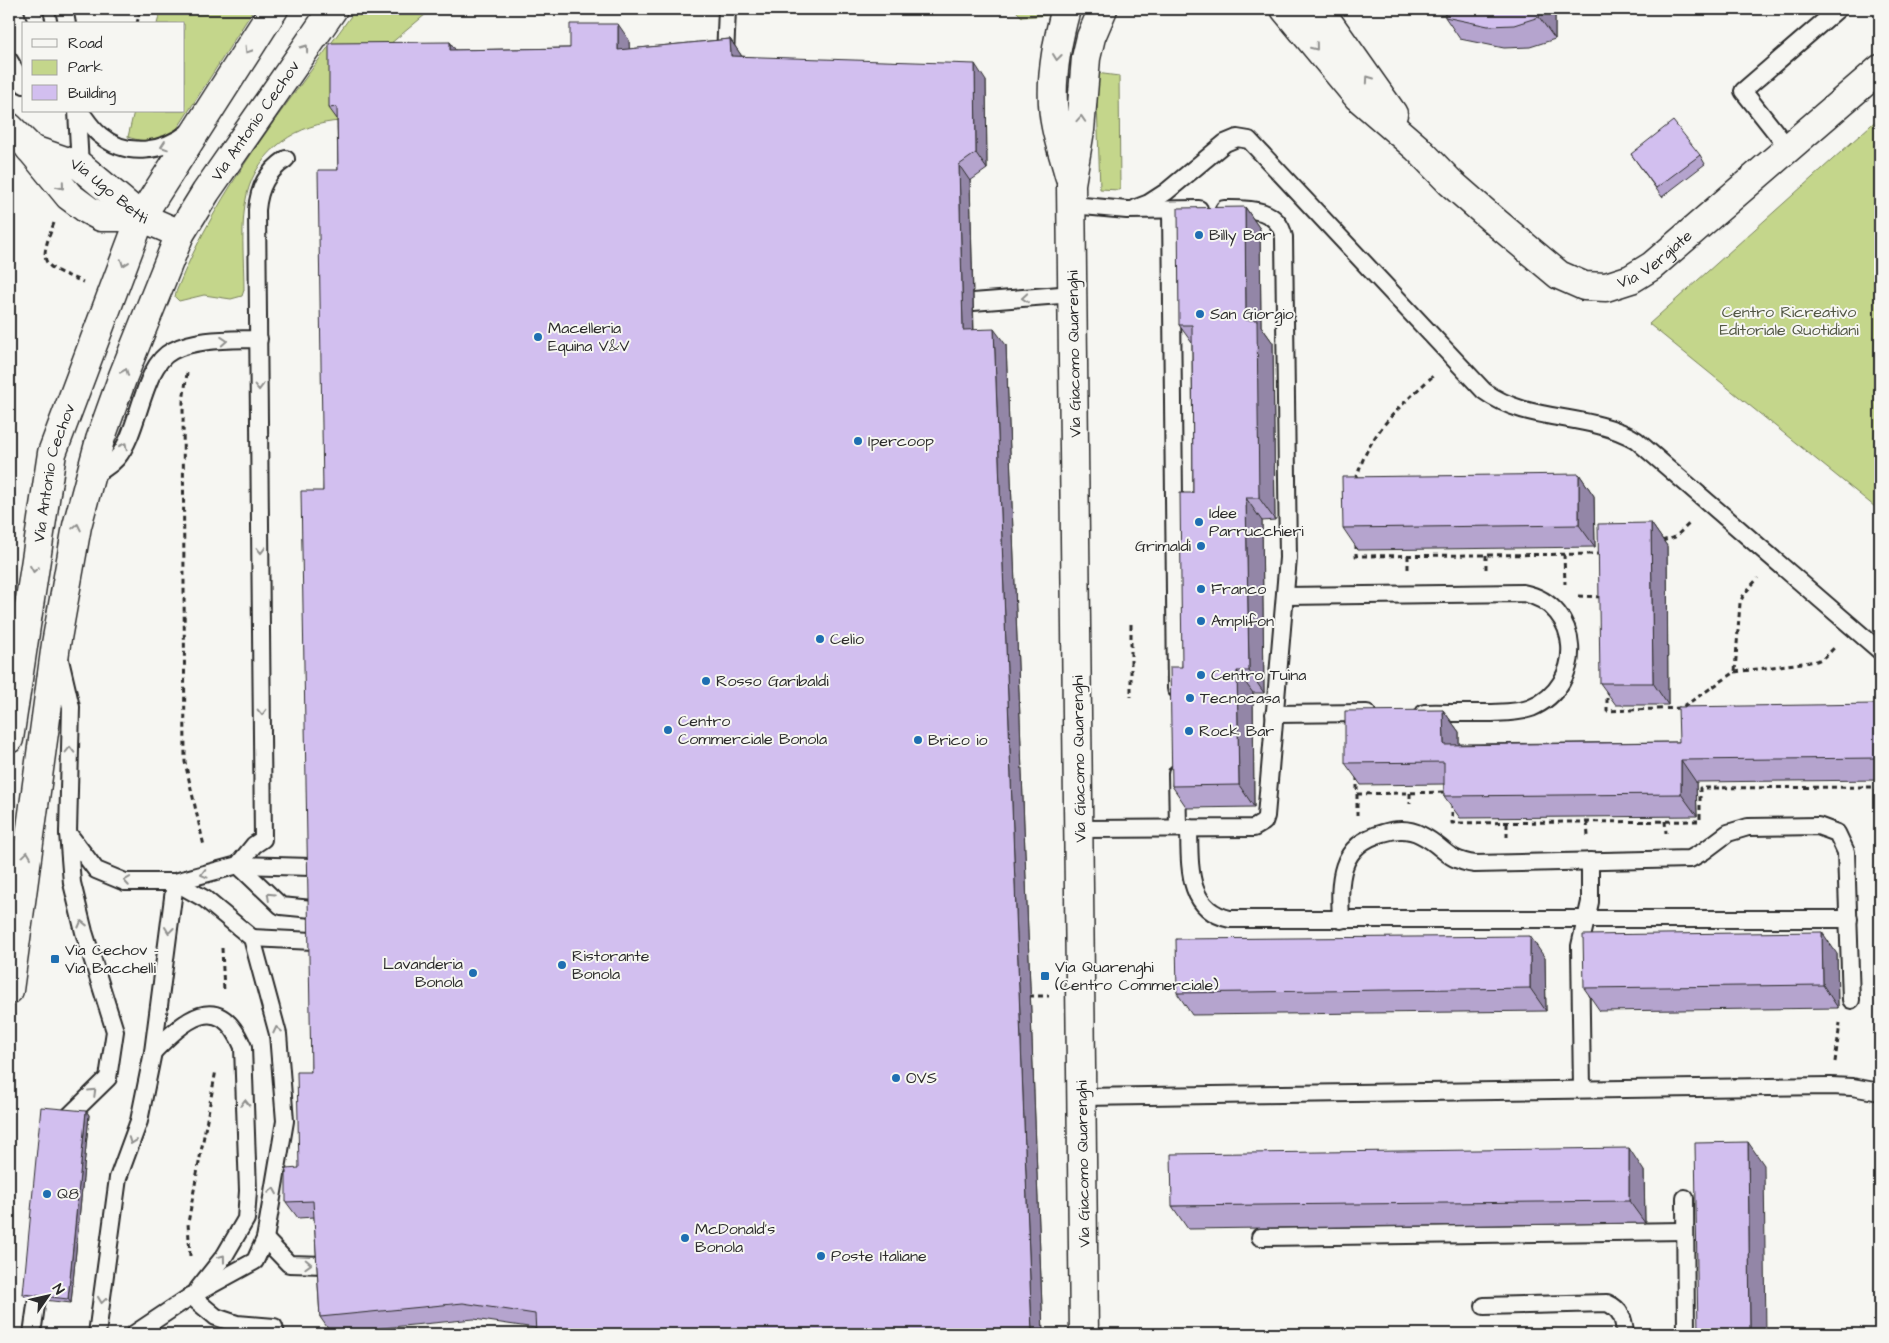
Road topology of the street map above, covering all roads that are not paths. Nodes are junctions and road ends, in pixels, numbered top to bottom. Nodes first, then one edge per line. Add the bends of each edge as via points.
1 (33, 9) edge
2 (64, 9) edge
3 (274, 9) edge
4 (333, 9) edge
5 (727, 9) edge
6 (1066, 9) edge
7 (1103, 9) edge
8 (1285, 9) edge
9 (1319, 9) edge
10 (1838, 9) edge
11 (36, 22) edge
12 (67, 22) edge
13 (725, 56) edge
14 (9, 60) edge
15 (1880, 69) edge
16 (22, 82) edge
17 (79, 112) edge
18 (80, 112) edge
19 (204, 119) junction
20 (9, 127) edge
21 (30, 148) junction
22 (1417, 148) junction
23 (1788, 148) junction
24 (286, 159) dead end
25 (80, 166) junction
26 (1071, 195) junction
27 (1127, 210) junction
28 (1171, 210) junction
29 (141, 218) junction
30 (180, 234) junction
31 (1074, 294) junction
32 (973, 302) dead end
33 (259, 339) junction
34 (88, 478) junction
35 (1285, 596) junction
36 (56, 644) junction
37 (1880, 651) edge
38 (1176, 709) edge
39 (1385, 713) edge
40 (1405, 713) edge
41 (1274, 714) junction
42 (9, 739) edge
43 (1177, 759) edge
44 (1184, 828) junction
45 (1080, 829) junction
46 (68, 832) junction
47 (1590, 861) junction
48 (238, 864) junction
49 (311, 867) edge
50 (175, 882) junction
51 (312, 909) edge
52 (1849, 919) junction
53 (1341, 920) junction
54 (1586, 920) junction
55 (252, 938) junction
56 (313, 941) edge
57 (9, 990) edge
58 (1851, 1000) road end
59 (153, 1052) junction
60 (1582, 1089) junction
61 (1880, 1092) edge
62 (1082, 1097) junction
63 (56, 1137) edge
64 (1685, 1198) dead end
65 (1685, 1231) junction
66 (1260, 1237) edge
67 (265, 1239) junction
68 (42, 1264) edge
69 (326, 1265) edge
70 (191, 1296) junction
71 (1484, 1306) dead end
72 (32, 1334) edge
73 (97, 1334) edge
74 (134, 1334) edge
75 (276, 1334) edge
76 (1084, 1334) edge
77 (1624, 1334) edge
78 (1686, 1334) edge

1 - 11 lane
2 - 12 lane
3 -> 19 street, Via Antonio Cechov
30 -> 4 street, Via Antonio Cechov
5 - 13 lane
6 -> 26 street, Via Giacomo Quarenghi via 1056,60 1054,107
26 -> 7 street, Via Giacomo Quarenghi via 1086,58
8 -> 22 street, Via Vergiate via 1358,97
22 -> 9 street, Via Vergiate
10 - 23 lane via 1743,91
14 - 16 lane
15 - 23 street, Via Vergiate
17 - 25 lane
19 -> 18 lane via 170,145 141,150 100,135
19 - 29 street, Via Antonio Cechov
20 - 21 street, Via Ugo Betti
21 - 25 street, Via Ugo Betti
21 -> 29 street, Via Ugo Betti via 68,196 88,210 101,217
22 - 23 street, Via Vergiate via 1457,188 1559,275 1594,288 1618,285 1642,273
24 - 33 lane via 269,173 258,195
25 - 29 street, Via Ugo Betti
26 - 27 lane
26 - 31 street, Via Giacomo Quarenghi
27 - 28 lane
27 - 37 lane via 1142,207 1157,198 1230,140 1248,140 1484,391 1520,410 1623,432 1649,450
28 - 35 lane via 1251,209 1268,214 1282,227 1288,558
28 - 38 lane
29 - 30 street
29 -> 42 street, Via Antonio Cechov via 52,453
34 -> 30 street, Via Antonio Cechov via 123,376
31 -> 32 lane
31 - 45 street, Via Giacomo Quarenghi
34 -> 33 lane via 112,463 123,449 155,367 166,354 187,345
33 -> 48 lane via 263,839
36 -> 34 street, Via Antonio Cechov
35 - 40 lane via 1523,593 1544,602 1561,619 1569,638 1568,670 1558,688 1540,704 1514,712
35 - 41 lane
46 -> 36 lane, Via Antonio Cechov via 71,708
57 -> 36 street, Via Antonio Cechov
39 - 41 lane
41 - 44 lane via 1264,822 1254,828
43 - 44 lane
44 - 45 lane
44 - 53 lane via 1193,886 1199,898 1219,917
45 - 62 street, Via Giacomo Quarenghi
50 -> 46 lane via 124,882 96,870
63 -> 46 lane, Via Antonio Cechov via 58,1127 108,1078 115,1031 72,884
47 - 52 lane via 1690,859 1728,833 1748,827 1828,828 1837,834 1846,852
47 - 53 lane via 1475,864 1450,857 1422,835 1410,831 1387,832 1365,839 1344,864 1339,884
47 - 54 lane
48 - 49 lane
48 -> 50 lane
51 -> 48 lane via 281,906
50 - 55 lane via 205,899
50 -> 59 lane
52 - 54 lane
52 - 58 lane
53 - 54 lane
54 - 60 lane via 1580,955
55 - 56 lane
67 -> 55 lane via 285,1121 278,1034
70 -> 59 lane via 225,1255 246,1218 243,1047 236,1030 225,1018 211,1014 193,1017 179,1026
59 -> 73 lane via 139,1121 118,1178
60 - 61 lane via 1831,1086
60 - 62 lane
62 - 76 street, Via Giacomo Quarenghi
64 - 65 lane
65 - 66 lane
65 - 78 lane
67 -> 69 lane via 289,1264
67 - 70 lane via 255,1261
68 - 72 lane
70 - 74 lane
70 - 75 lane via 216,1317 237,1324 274,1327
71 - 77 lane via 1606,1303 1616,1307 1622,1315

